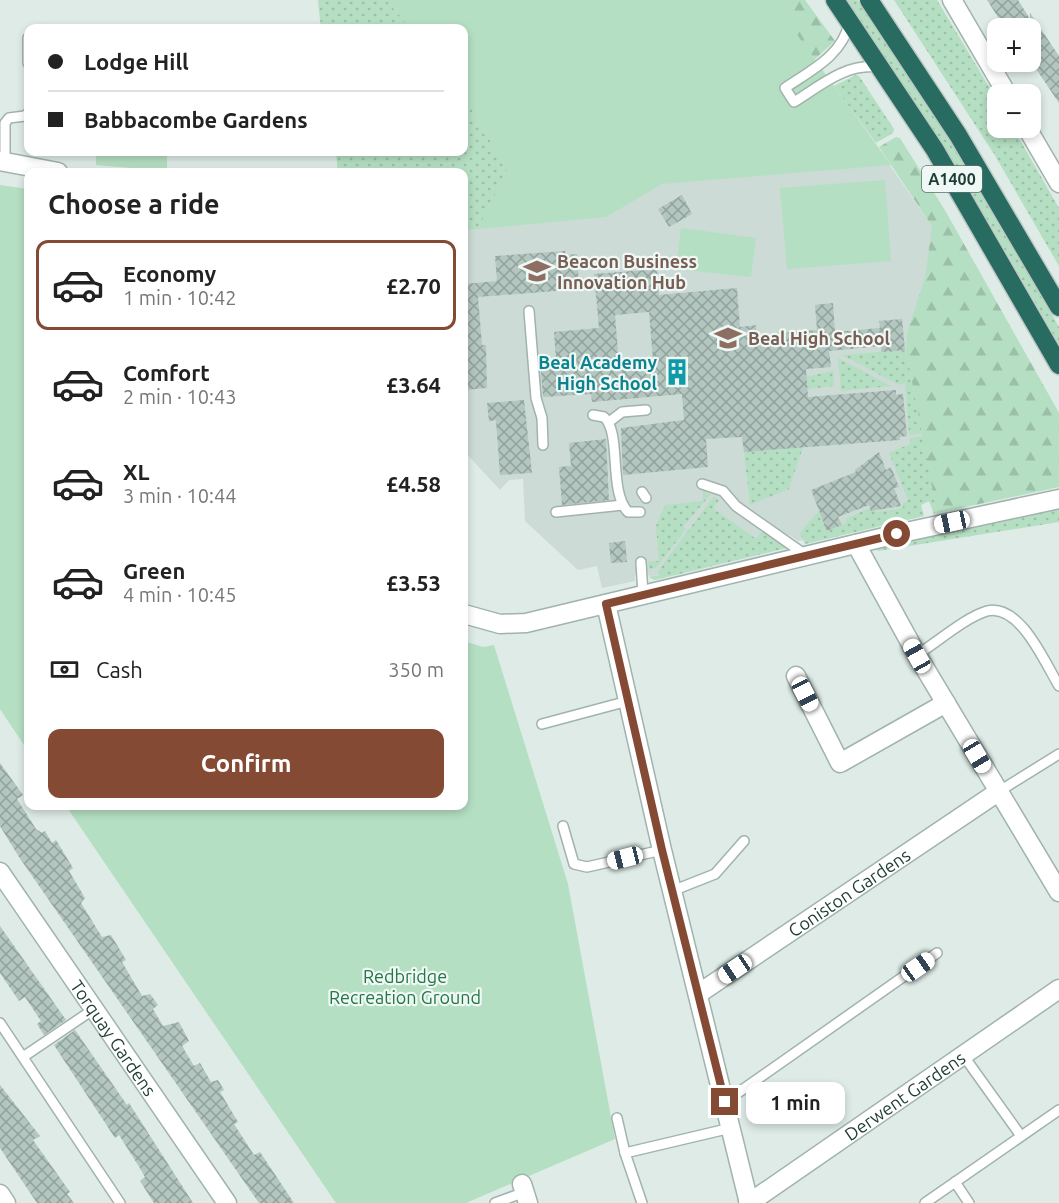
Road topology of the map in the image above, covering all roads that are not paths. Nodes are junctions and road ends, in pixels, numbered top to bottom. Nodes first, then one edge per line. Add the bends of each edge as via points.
1 (835, 0) edge
2 (869, 0) edge
3 (952, 0) edge
4 (850, 21) junction
5 (882, 68) junction
6 (1001, 84) edge
7 (24, 116) edge
8 (1033, 138) edge
9 (2, 161) edge
10 (38, 168) edge
11 (1059, 183) edge
12 (1059, 307) edge
13 (530, 311) dead end
14 (1059, 365) edge
15 (646, 410) dead end
16 (593, 415) dead end
17 (609, 422) junction
18 (543, 445) dead end
19 (702, 484) dead end
20 (1059, 499) edge
21 (623, 502) junction
22 (556, 512) dead end
23 (640, 512) dead end
24 (856, 544) junction
25 (807, 556) junction
26 (640, 562) dead end
27 (643, 595) junction
28 (606, 604) junction
29 (468, 615) edge
30 (917, 656) junction
31 (796, 676) dead end
32 (1059, 686) edge
33 (628, 701) junction
34 (945, 703) junction
35 (542, 724) dead end
36 (1059, 754) edge
37 (998, 792) junction
38 (562, 826) dead end
39 (744, 841) dead end
40 (662, 850) junction
41 (0, 872) edge
42 (672, 891) junction
43 (1059, 892) edge
44 (937, 954) dead end
45 (1059, 989) edge
46 (698, 994) junction
47 (94, 1009) junction
48 (0, 1023) edge
49 (963, 1055) junction
50 (23, 1058) junction
51 (725, 1102) junction
52 (1059, 1110) edge
53 (617, 1118) dead end
54 (730, 1128) junction
55 (1021, 1136) junction
56 (625, 1153) junction
57 (955, 1182) junction
58 (525, 1193) edge
59 (0, 1194) edge
60 (748, 1202) edge
61 (6, 1203) edge
62 (120, 1203) edge
63 (227, 1203) edge
64 (495, 1203) edge
65 (642, 1203) edge
66 (925, 1203) edge
67 (969, 1203) edge

1 - 4 highway, A1400
2 - 12 highway, A1400 via 964,144
3 - 6 street
4 - 5 highway, A1400
4 - 5 lane via 847,34 832,54 785,88 794,102 843,71 866,65
5 - 14 highway, A1400 via 980,226
7 - 9 lane via 9,118 5,123
8 - 11 street
9 - 10 street
13 - 18 lane
15 - 17 lane via 622,412
16 - 17 lane
17 - 21 lane
19 - 25 lane via 723,491 736,506
20 - 24 street
21 - 22 lane
21 - 23 lane via 628,512
24 - 25 street
24 - 30 street
25 - 27 street
26 - 27 lane
27 - 28 street
28 - 29 street via 526,623 500,624
28 - 33 street
30 - 32 lane via 988,610 1008,613 1023,627
30 - 34 street
31 - 34 street via 840,764
33 - 35 lane
33 - 40 street
34 - 37 street
36 - 37 lane
37 - 43 street
37 - 46 street, Coniston Gardens
38 - 40 lane via 574,864 580,866
39 - 42 lane via 716,874
40 - 42 street
41 - 47 street, Torquay Gardens
42 - 46 street
44 - 51 lane
45 - 49 street, Derwent Gardens
46 - 51 street
47 - 50 lane
47 - 63 street, Torquay Gardens
48 - 50 lane
49 - 55 lane
49 - 60 street, Derwent Gardens
50 - 62 lane
51 - 54 street
52 - 55 lane
53 - 56 lane
54 - 56 lane
54 - 60 street
55 - 57 lane
56 - 65 lane
57 - 66 lane
57 - 67 lane
58 - 64 lane
59 - 61 street

